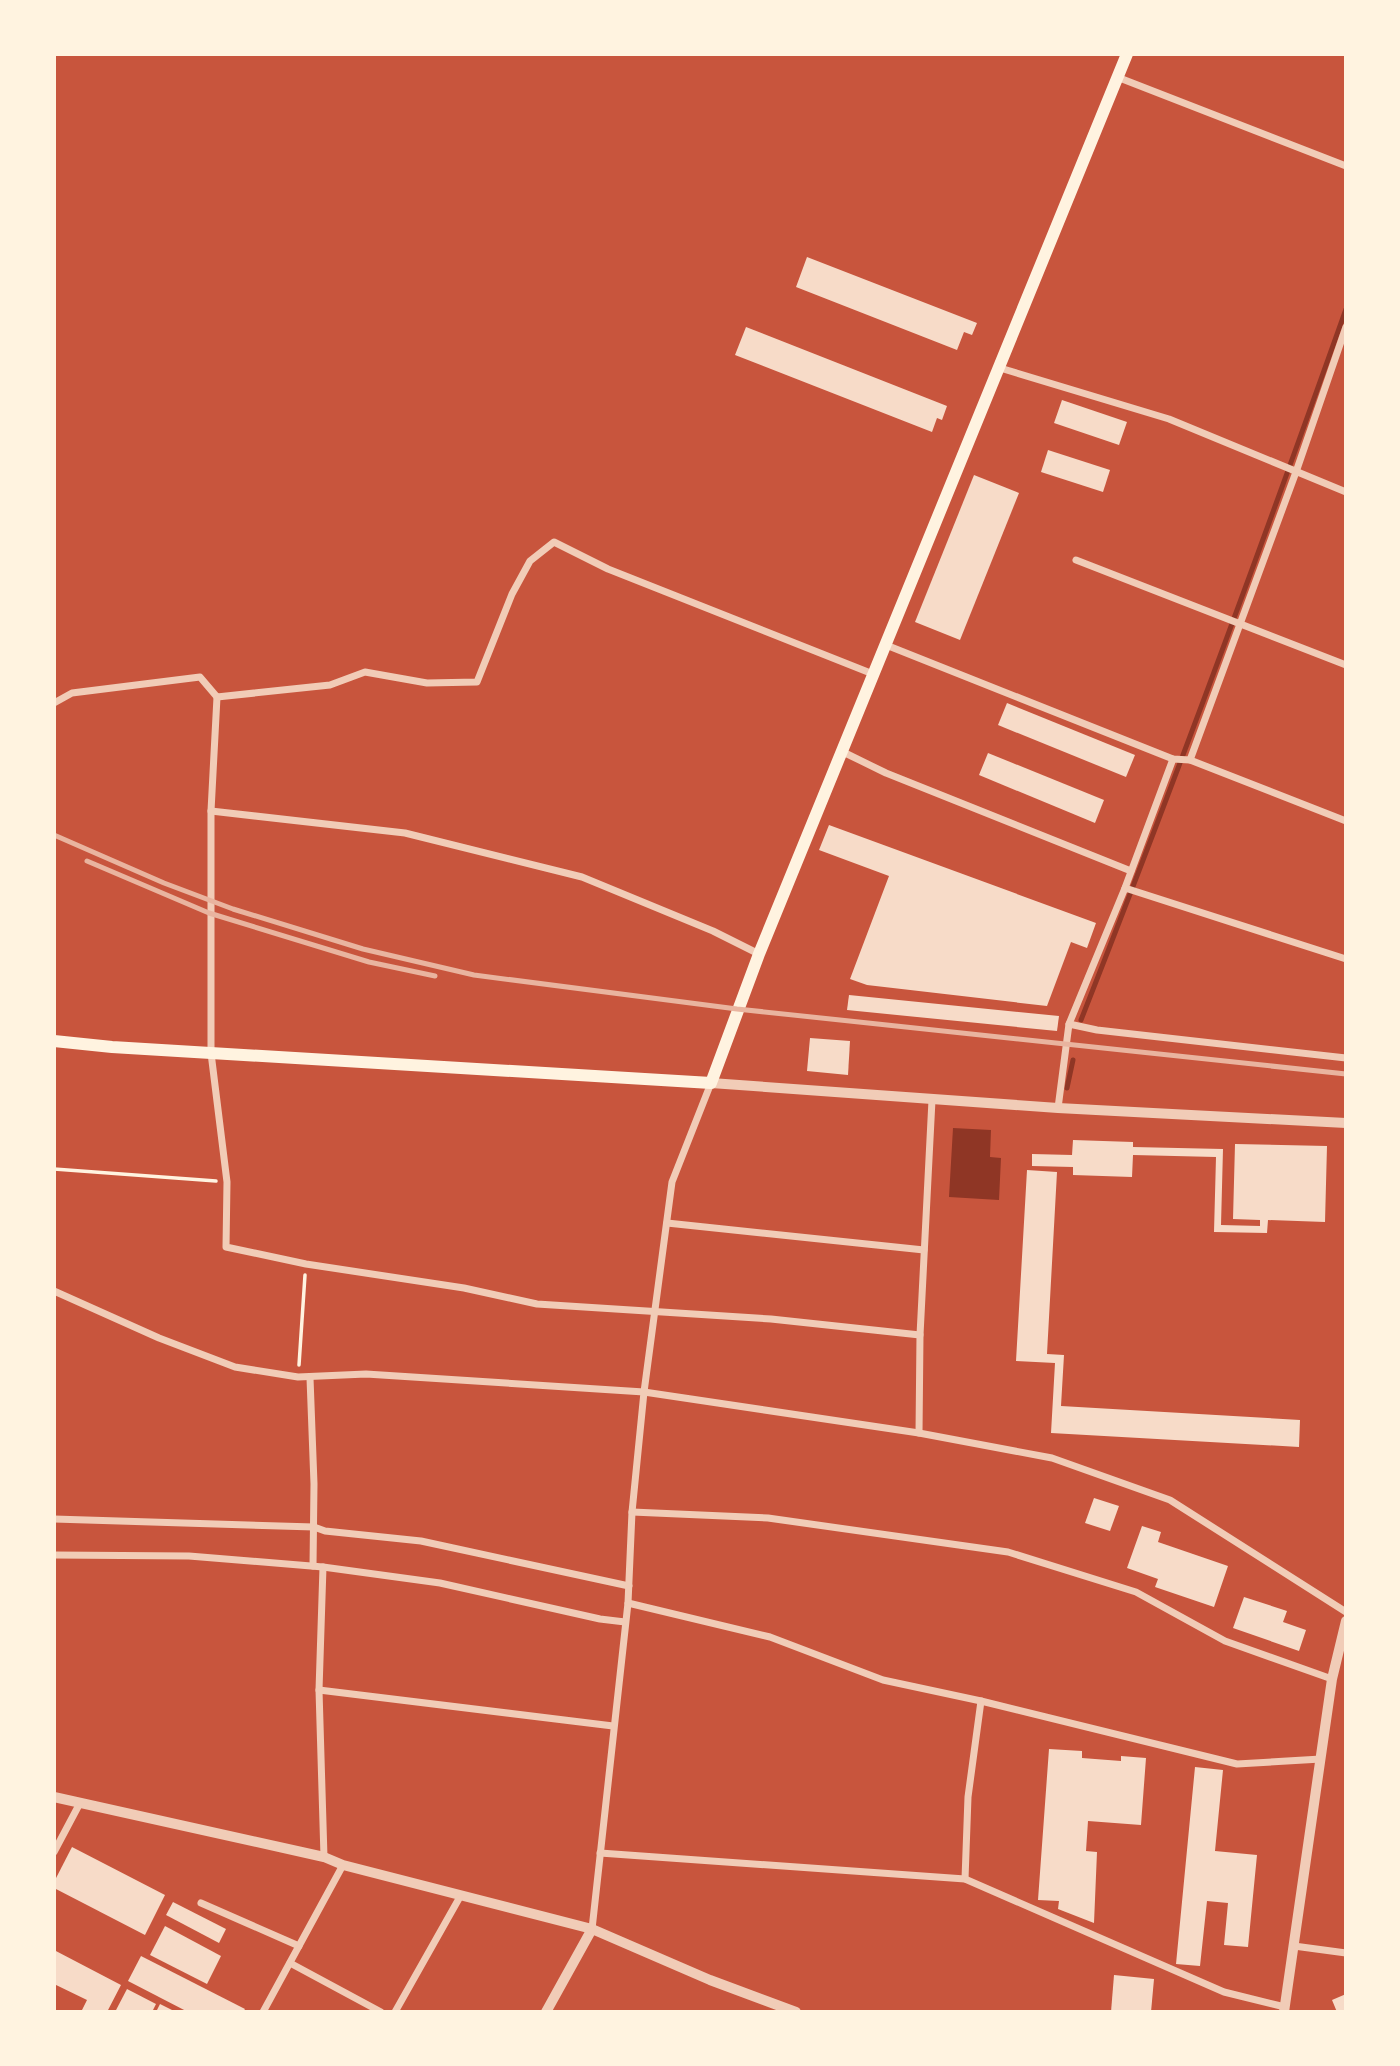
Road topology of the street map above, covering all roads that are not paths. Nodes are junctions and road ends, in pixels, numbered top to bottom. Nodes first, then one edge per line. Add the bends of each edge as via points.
1 (1127, 54) edge
2 (1117, 77) junction
3 (1346, 166) edge
4 (1346, 327) edge
5 (1000, 368) junction
6 (1296, 472) junction
7 (1346, 492) edge
8 (1076, 560) dead end
9 (1241, 622) junction
10 (886, 645) junction
11 (1346, 665) edge
12 (873, 674) junction
13 (218, 697) junction
14 (54, 703) edge
15 (843, 752) junction
16 (1174, 759) junction
17 (1189, 760) junction
18 (211, 811) junction
19 (1346, 821) edge
20 (1131, 871) junction
21 (1125, 888) junction
22 (759, 954) junction
23 (1346, 959) edge
24 (1069, 1024) junction
25 (54, 1041) edge
26 (211, 1053) junction
27 (1346, 1058) edge
28 (710, 1083) junction
29 (932, 1100) junction
30 (1058, 1108) junction
31 (1346, 1123) edge
32 (667, 1223) junction
33 (924, 1250) junction
34 (54, 1291) edge
35 (655, 1312) junction
36 (920, 1335) junction
37 (310, 1378) junction
38 (644, 1392) junction
39 (919, 1433) junction
40 (632, 1512) junction
41 (54, 1519) edge
42 (314, 1527) junction
43 (54, 1555) edge
44 (313, 1566) junction
45 (323, 1567) junction
46 (629, 1586) junction
47 (628, 1602) junction
48 (1346, 1612) edge
49 (1346, 1621) edge
50 (625, 1622) junction
51 (1332, 1679) junction
52 (319, 1690) junction
53 (981, 1701) junction
54 (613, 1726) junction
55 (1321, 1759) junction
56 (54, 1797) edge
57 (80, 1802) junction
58 (54, 1852) edge
59 (600, 1853) junction
60 (324, 1857) junction
61 (343, 1865) junction
62 (965, 1879) junction
63 (461, 1895) junction
64 (201, 1903) dead end
65 (592, 1929) junction
66 (299, 1946) junction
67 (1294, 1946) junction
68 (1346, 1953) edge
69 (290, 1963) junction
70 (1285, 2009) edge
71 (263, 2012) edge
72 (381, 2012) edge
73 (395, 2012) edge
74 (547, 2012) edge
75 (796, 2012) edge

1 - 2 main road
2 - 3 street
2 - 5 main road
4 - 6 street
5 - 6 street via 1170,419
5 - 10 main road
6 - 7 street
6 - 9 street
8 - 9 street
9 - 11 street
9 - 17 street
10 - 12 main road
10 - 16 street
12 - 13 street via 608,569 554,542 530,561 477,682 427,683 365,672 330,685
12 - 15 main road
13 - 14 street via 200,677 72,693
13 - 18 street
15 - 20 street
15 - 22 main road
16 - 17 street
16 - 20 street
17 - 19 street
18 - 22 street via 405,833 582,877
18 - 26 street
20 - 21 street
21 - 23 street
21 - 24 street
22 - 28 main road
24 - 27 street
24 - 30 street
25 - 26 main road
26 - 28 main road
26 - 35 street via 227,1182 226,1247 537,1304
28 - 29 street
28 - 32 street via 672,1182
29 - 30 street
29 - 33 street
30 - 31 street
32 - 33 street
32 - 35 street
33 - 36 street
34 - 37 street via 235,1367
35 - 36 street
35 - 38 street
36 - 39 street
37 - 38 street via 366,1374
37 - 42 street
38 - 39 street
38 - 40 street
39 - 48 street via 1052,1458 1170,1500
40 - 46 street
40 - 51 street via 768,1518 1008,1552 1136,1592 1225,1641
41 - 42 street
42 - 44 street
42 - 46 street via 421,1541
43 - 44 street via 189,1556
44 - 45 street
45 - 50 street via 440,1583
45 - 52 street
46 - 47 street
47 - 50 street
47 - 53 street via 770,1637 883,1680
49 - 51 street
50 - 54 street
51 - 55 street
52 - 54 street
52 - 60 street
53 - 55 street via 1237,1764
53 - 62 street via 968,1797
54 - 59 street
55 - 67 street
56 - 57 street
57 - 58 street
57 - 60 street
59 - 62 street
59 - 65 street
60 - 61 street
61 - 63 street
61 - 66 street
62 - 70 street via 1224,1992
63 - 65 street
63 - 73 street
64 - 66 street
65 - 74 street
65 - 75 street
66 - 69 street
67 - 68 street
67 - 70 street
69 - 71 street
69 - 72 street

